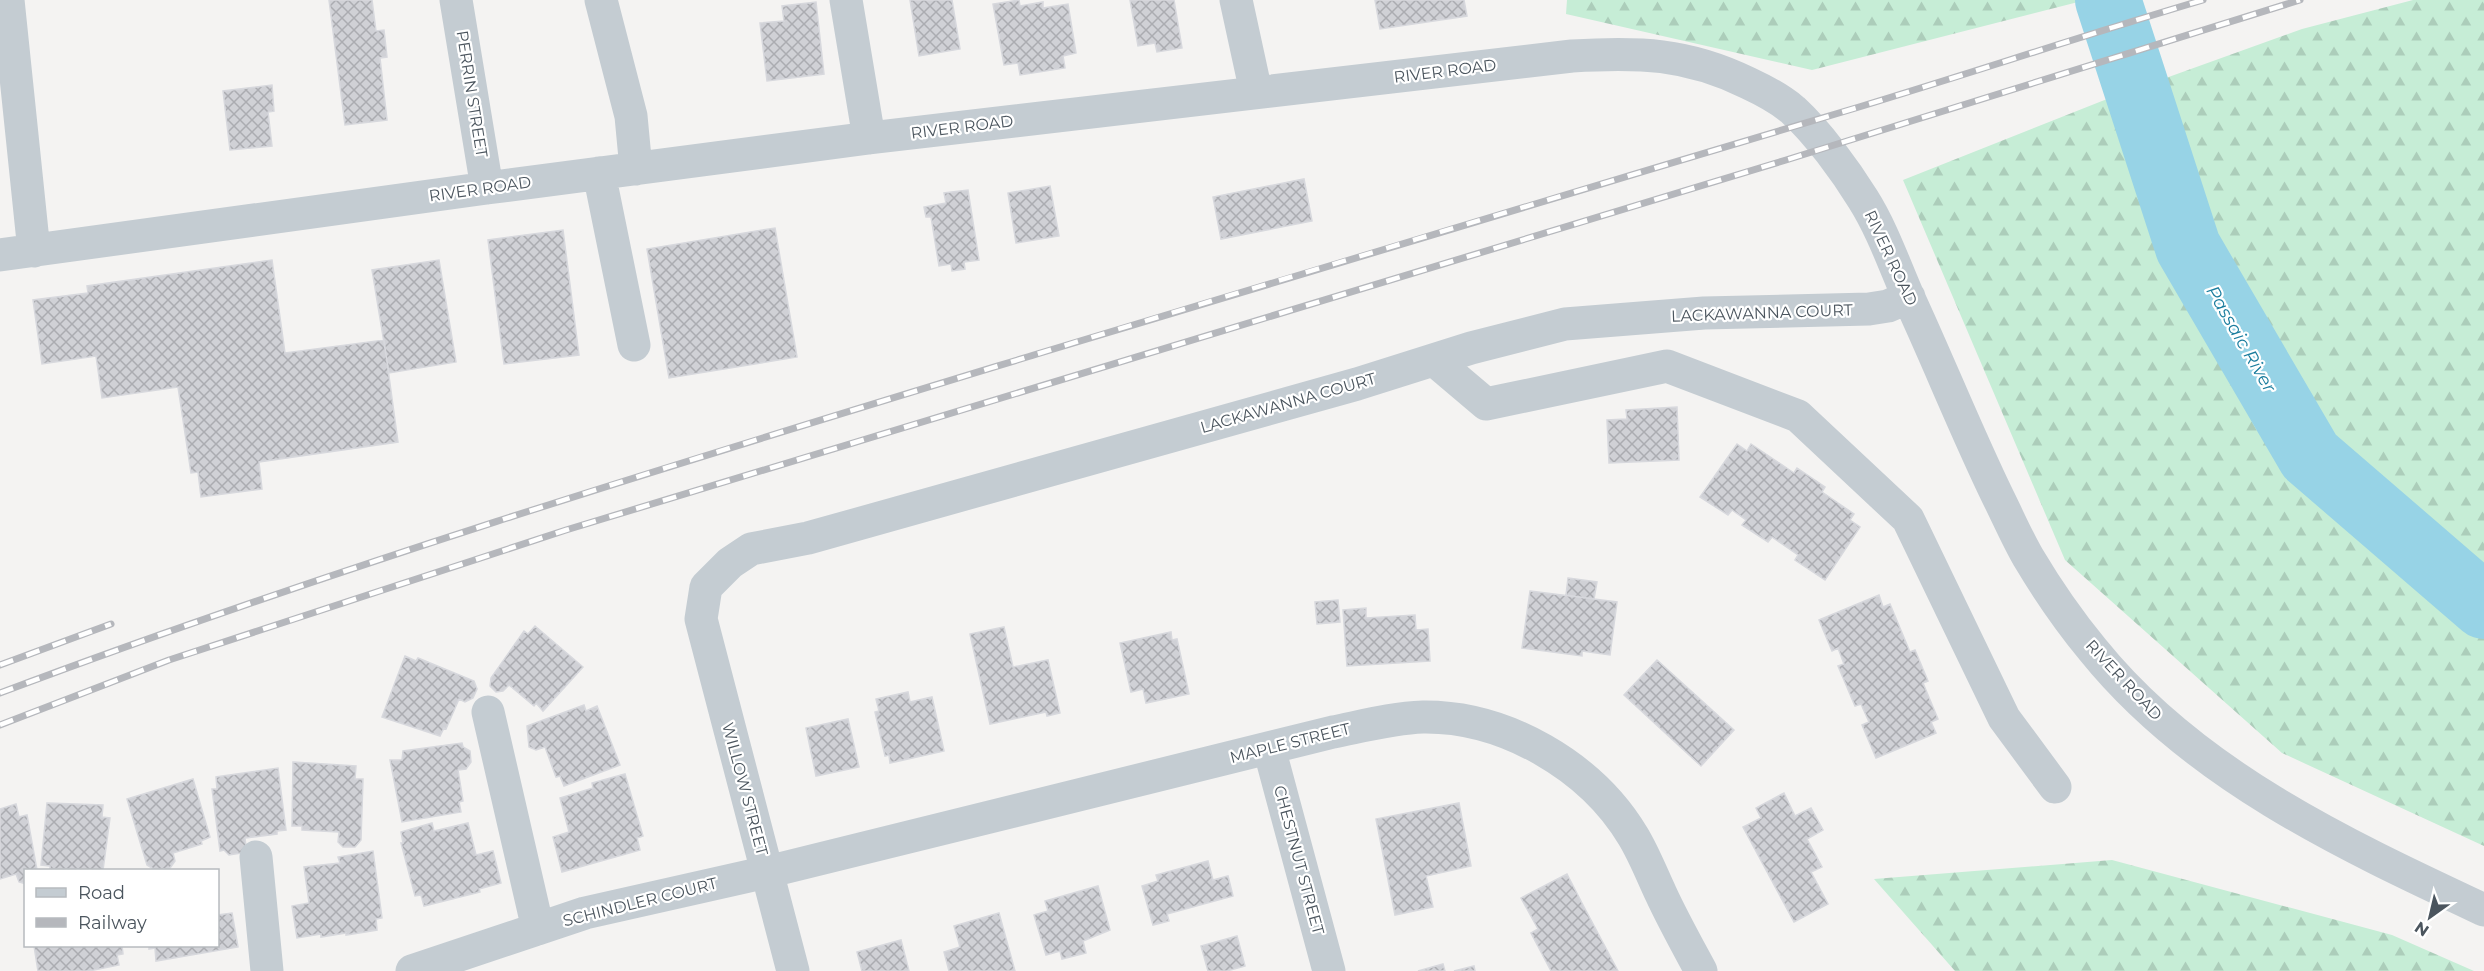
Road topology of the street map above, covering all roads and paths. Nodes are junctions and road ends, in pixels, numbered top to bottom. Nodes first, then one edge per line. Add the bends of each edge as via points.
1 (8, 0) edge
2 (456, 0) edge
3 (601, 0) edge
4 (846, 0) edge
5 (1236, 0) edge
6 (1256, 92) junction
7 (869, 138) junction
8 (636, 169) junction
9 (600, 173) junction
10 (487, 188) junction
11 (34, 251) junction
12 (0, 255) edge
13 (1909, 297) junction
14 (634, 345) dead end
15 (1434, 360) junction
16 (701, 606) joint
17 (488, 712) dead end
18 (1269, 748) junction
19 (2055, 787) dead end
20 (256, 857) dead end
21 (766, 872) junction
22 (2484, 910) edge
23 (538, 929) junction
24 (267, 971) edge
25 (412, 971) edge
26 (792, 971) edge
27 (1329, 971) edge
28 (1701, 971) edge

1 - 11 street
2 - 10 street, PERRIN STREET
3 - 8 street via 631,116
4 - 7 street
5 - 6 street
6 - 7 street, RIVER ROAD
6 - 13 street, RIVER ROAD via 1622,53 1672,57 1720,69 1792,109 1820,141 1864,200
7 - 8 street, RIVER ROAD
8 - 9 street, RIVER ROAD
9 - 10 street, RIVER ROAD
9 - 14 street
10 - 11 street, RIVER ROAD
11 - 12 street, RIVER ROAD
13 - 15 street, LACKAWANNA COURT via 1869,309 1704,313 1565,324
13 - 22 street, RIVER ROAD via 1982,464 2027,555 2094,651 2155,716 2221,768 2385,864
15 - 16 street, LACKAWANNA COURT via 831,531 751,549 706,587
15 - 19 street via 1486,404 1667,366 1798,416 1908,519 2004,718
16 - 21 street, WILLOW STREET via 701,619
17 - 23 street
18 - 21 street, MAPLE STREET
18 - 27 street, CHESTNUT STREET
18 - 28 street, MAPLE STREET via 1392,720 1424,717 1474,722 1522,738 1564,764 1602,796 1633,836
20 - 24 street
21 - 23 street, SCHINDLER COURT via 585,913
21 - 26 street, WILLOW STREET
23 - 25 street, SCHINDLER COURT

